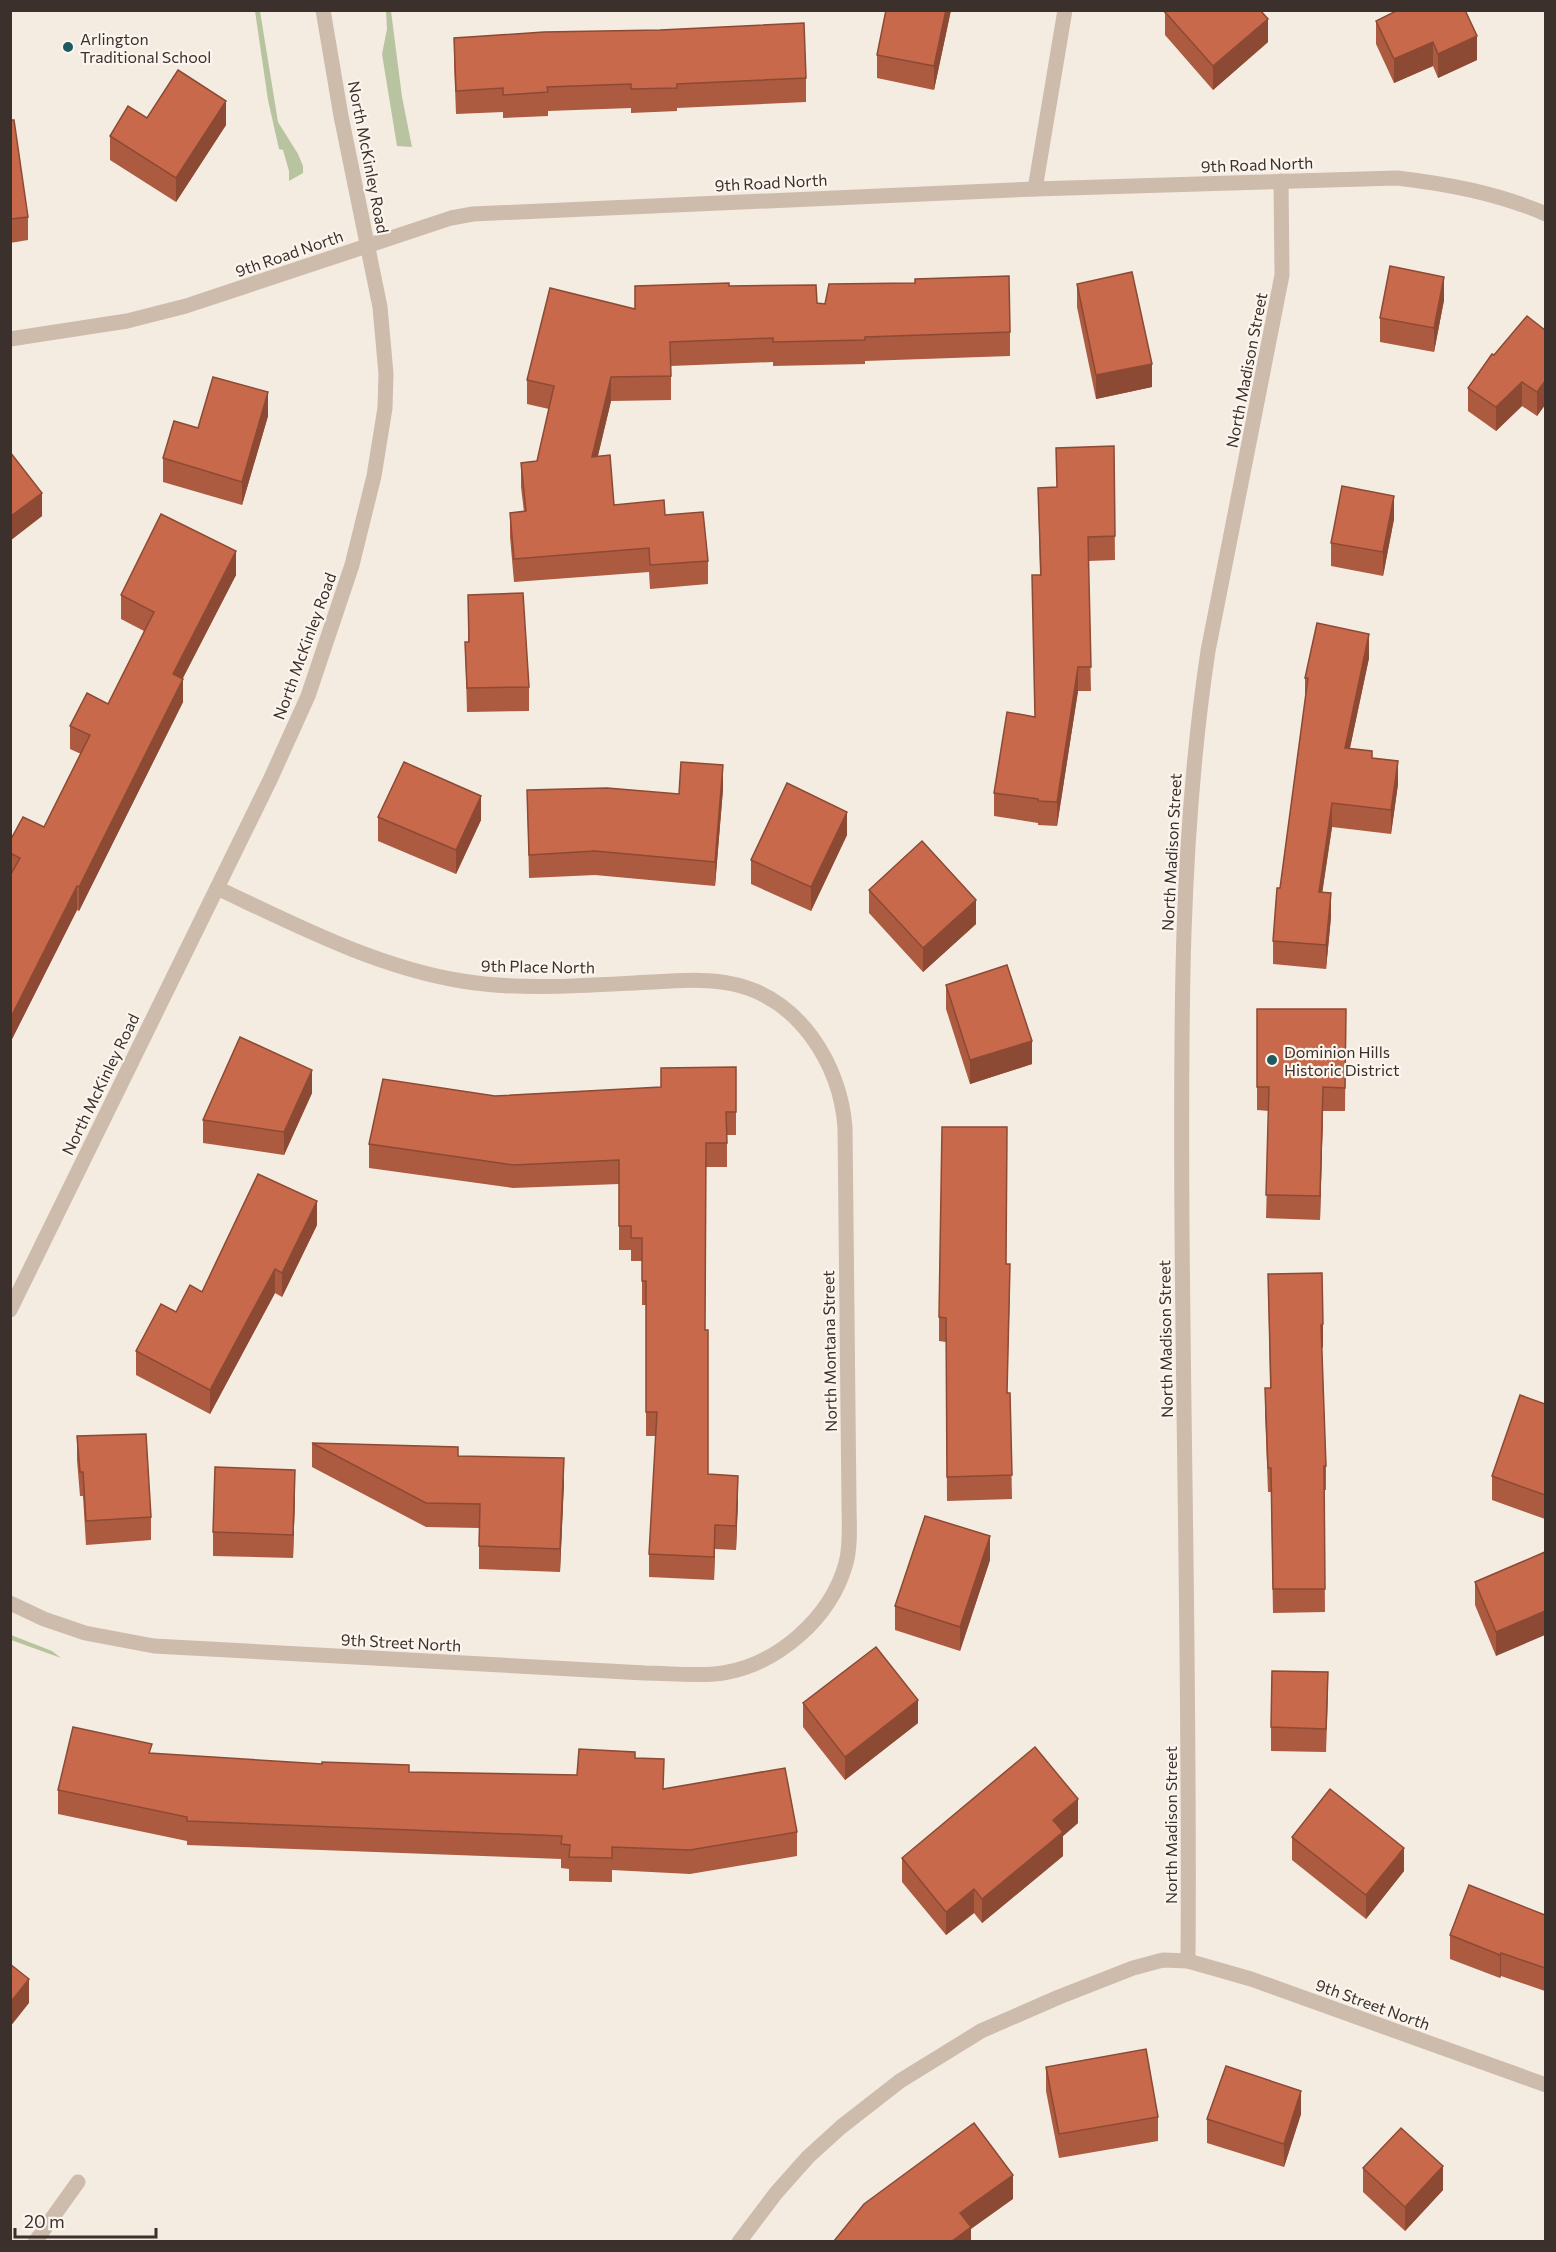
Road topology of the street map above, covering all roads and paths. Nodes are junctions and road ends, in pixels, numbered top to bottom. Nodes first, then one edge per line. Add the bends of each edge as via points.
1 (323, 10) edge
2 (1065, 10) edge
3 (1281, 181) junction
4 (1035, 189) junction
5 (1545, 214) edge
6 (368, 245) junction
7 (10, 339) edge
8 (217, 888) junction
9 (817, 1045) joint
10 (10, 1310) edge
11 (10, 1604) edge
12 (789, 1643) joint
13 (1188, 1961) junction
14 (1545, 2085) edge
15 (78, 2182) dead end
16 (35, 2241) edge
17 (739, 2241) edge

1 - 6 street, North McKinley Road
2 - 4 street
3 - 4 street, 9th Road North
3 - 5 street, 9th Road North via 1408,178 1494,195
3 - 13 street, North Madison Street via 1282,275 1208,651 1188,827 1181,1018
4 - 6 street, 9th Road North via 473,214
6 - 7 street, 9th Road North via 186,306 119,322
6 - 8 street, North McKinley Road via 380,307 386,374 383,422 371,490 352,566 308,696
8 - 9 street, 9th Place North via 400,967 459,981 499,985 682,981 734,984 766,996 785,1009
8 - 10 street, North McKinley Road
9 - 12 street, North Montana Street via 839,1089 845,1127 849,1540 845,1564 827,1603
11 - 12 street, 9th Street North via 85,1633 154,1646 645,1672 715,1674 737,1670 771,1656
13 - 14 street, 9th Street North via 1251,1979
13 - 17 street via 1162,1959 1133,1968 981,2031 938,2056 881,2094 825,2142 776,2193
15 - 16 street

